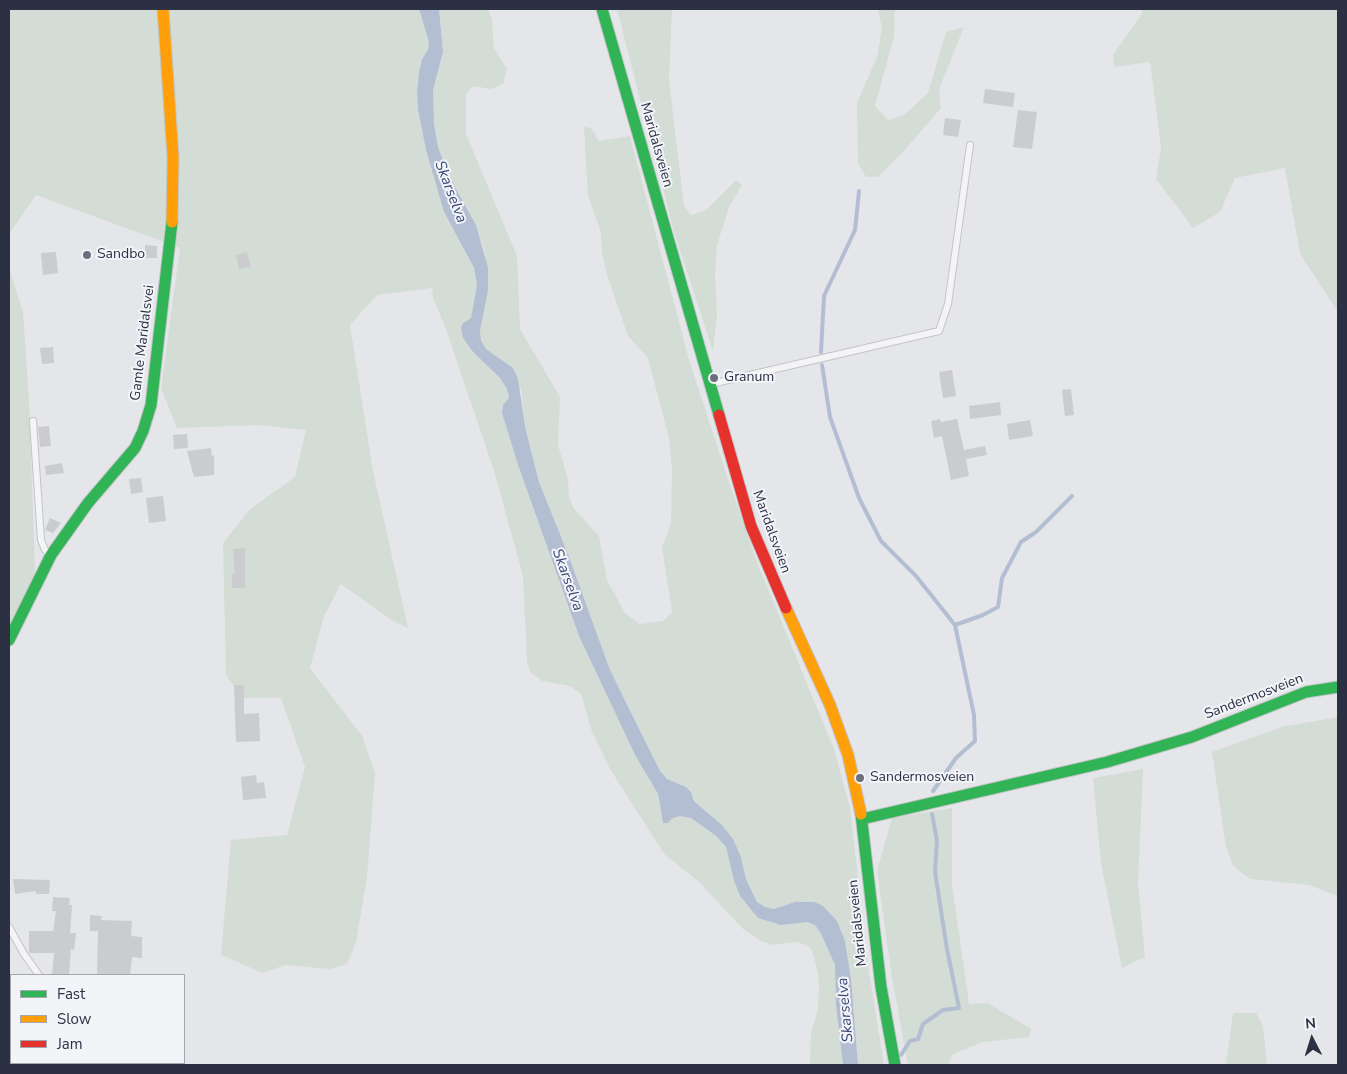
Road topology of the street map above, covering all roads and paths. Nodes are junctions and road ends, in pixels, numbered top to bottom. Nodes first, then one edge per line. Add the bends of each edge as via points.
1 (163, 9) edge
2 (602, 9) edge
3 (970, 144) dead end
4 (710, 384) junction
5 (34, 421) dead end
6 (51, 555) junction
7 (9, 640) edge
8 (1338, 687) edge
9 (862, 819) junction
10 (9, 927) edge
11 (37, 974) edge
12 (895, 1065) edge

1 - 6 street, Gamle Maridalsvei via 173,157 173,213 151,405 144,431 134,448
2 - 4 street, Maridalsveien
3 - 4 lane via 948,304 939,331
4 - 9 street, Maridalsveien via 756,539 842,739
5 - 6 lane via 41,540
6 - 7 street, Gamle Maridalsvei
8 - 9 street, Sandermosveien via 1306,692 1192,737 1107,762
9 - 12 street, Maridalsveien via 880,987
10 - 11 lane

